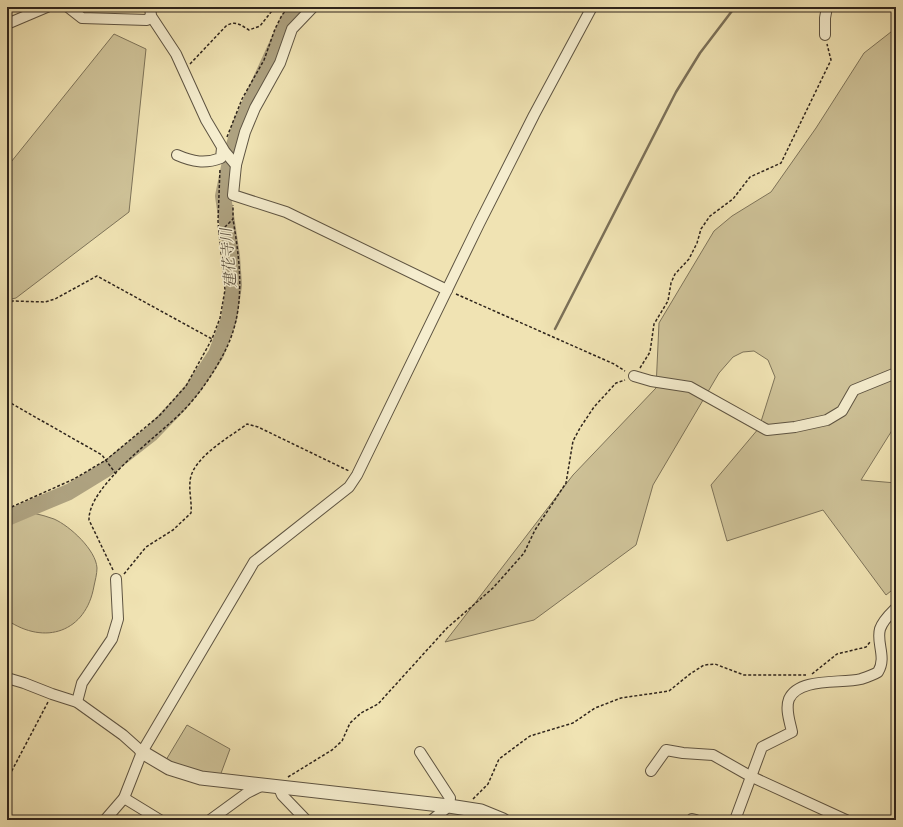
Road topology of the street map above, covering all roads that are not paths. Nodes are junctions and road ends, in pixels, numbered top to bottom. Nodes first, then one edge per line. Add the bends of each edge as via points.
1 (47, 7) edge
2 (68, 7) edge
3 (314, 7) edge
4 (592, 7) edge
5 (827, 7) edge
6 (151, 11) edge
7 (7, 24) edge
8 (825, 35) road end
9 (222, 153) junction
10 (177, 155) dead end
11 (235, 164) junction
12 (447, 290) junction
13 (896, 373) edge
14 (634, 376) road end
15 (116, 579) road end
16 (896, 608) edge
17 (7, 678) edge
18 (77, 702) junction
19 (142, 752) junction
20 (420, 752) dead end
21 (651, 771) dead end
22 (750, 776) junction
23 (261, 786) junction
24 (279, 788) junction
25 (124, 798) junction
26 (449, 806) junction
27 (105, 820) edge
28 (160, 820) edge
29 (210, 820) edge
30 (306, 820) edge
31 (432, 820) edge
32 (503, 820) edge
33 (735, 820) edge
34 (846, 820) edge

1 - 7 street
2 - 6 street via 82,18 147,20
3 - 11 street via 292,29 280,63 255,108
4 - 12 street via 530,122
5 - 8 street
6 - 9 street via 183,68
9 - 10 street via 213,161 194,162
9 - 11 street
11 - 12 street via 233,195 286,212
12 - 19 street via 358,475 348,487 254,562
13 - 14 street via 854,390 842,411 826,420 767,430 690,387
15 - 18 street via 118,619 112,639 82,683
16 - 22 street via 880,630 883,665 878,672 860,679 814,684 794,691 787,708 792,732 762,747
17 - 18 street
18 - 19 street
19 - 23 street via 185,774
19 - 25 street
20 - 26 street via 450,798
21 - 22 street via 666,750 713,755
22 - 33 street
22 - 34 street
23 - 24 street
23 - 29 street
24 - 26 street
24 - 30 street via 282,795
25 - 27 street
25 - 28 street
26 - 31 street
26 - 32 street via 481,811

